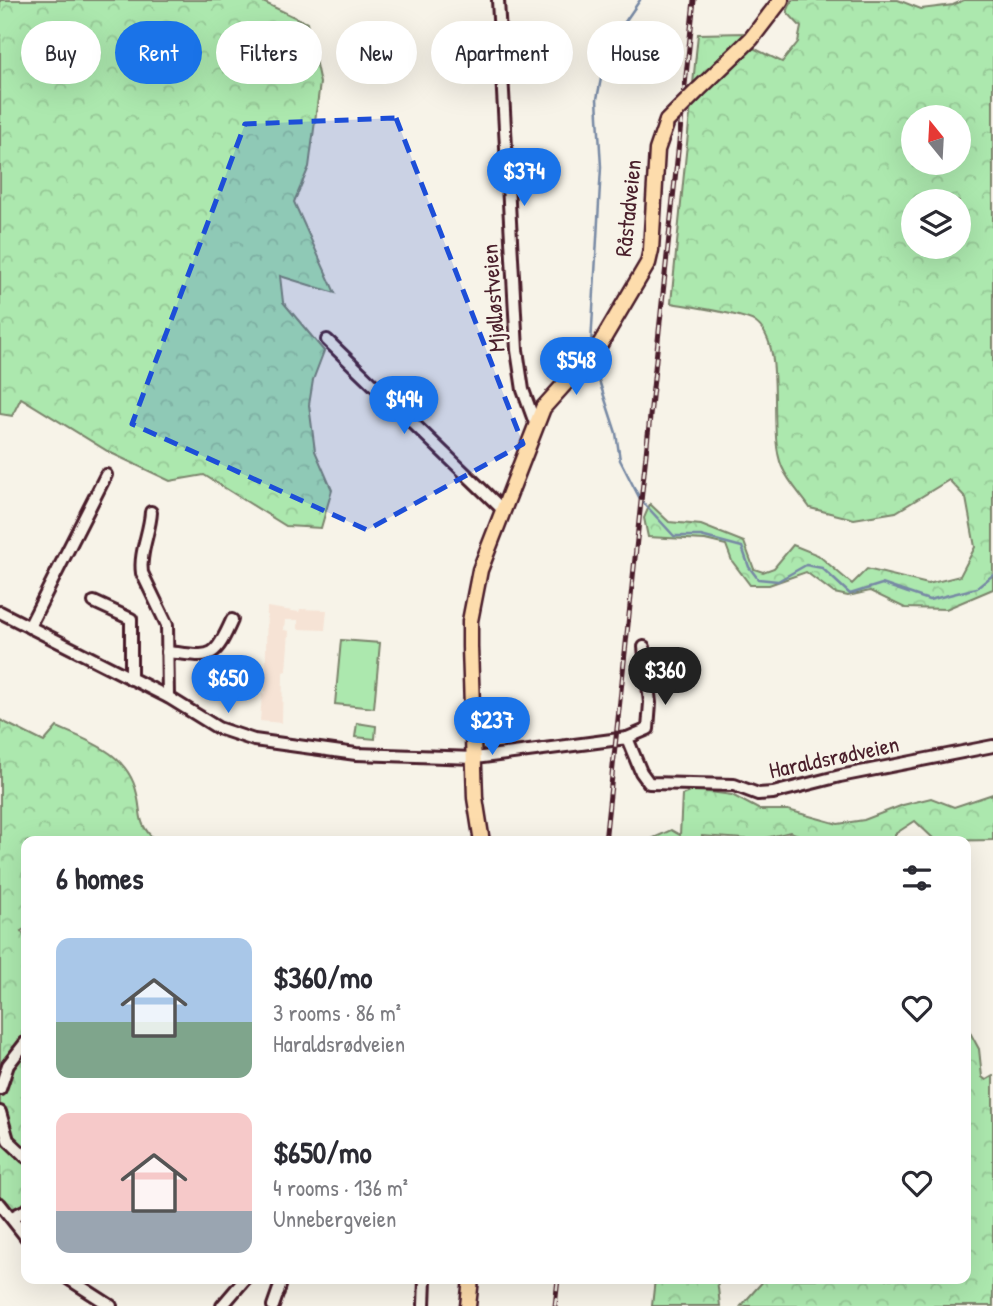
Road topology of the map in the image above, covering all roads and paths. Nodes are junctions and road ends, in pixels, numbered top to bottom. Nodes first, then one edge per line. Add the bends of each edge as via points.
1 (498, 0) edge
2 (781, 0) edge
3 (327, 340) dead end
4 (535, 422) junction
5 (106, 475) dead end
6 (502, 509) junction
7 (151, 512) dead end
8 (94, 602) dead end
9 (0, 612) edge
10 (232, 620) dead end
11 (29, 627) junction
12 (644, 647) dead end
13 (167, 652) junction
14 (131, 679) junction
15 (168, 697) junction
16 (627, 738) junction
17 (993, 746) edge
18 (475, 758) junction
19 (481, 836) edge
20 (21, 1048) edge
21 (0, 1089) edge
22 (0, 1112) edge
23 (21, 1152) edge
24 (0, 1204) edge
25 (21, 1212) edge
26 (12, 1217) junction
27 (21, 1230) edge
28 (77, 1284) edge
29 (241, 1284) edge
30 (425, 1284) edge
31 (470, 1284) edge
32 (280, 1286) dead end
33 (111, 1306) edge
34 (222, 1306) edge
35 (273, 1306) edge
36 (425, 1306) edge
37 (468, 1306) edge

1 - 4 street, Mjølløstveien via 517,349 523,390
2 - 4 main road, Råstadveien, bridge via 751,39 667,121 657,150 648,263 599,346 554,394
3 - 6 street
4 - 6 main road, Råstadveien
5 - 11 street
6 - 18 main road, Råstadveien via 480,570 470,621
7 - 13 street via 142,573 167,625
8 - 14 street via 131,619
9 - 11 street
10 - 13 street via 219,649 207,656
11 - 14 street
12 - 16 street via 648,729
13 - 15 street
14 - 15 street
15 - 18 street via 218,728 254,740 356,754
16 - 17 street, Haraldsrødveien via 649,783 734,785 758,793
16 - 18 street
18 - 19 main road, Råstadveien
20 - 21 street via 8,1065
22 - 23 street via 8,1140
24 - 26 street
25 - 26 street
26 - 27 street
28 - 33 street
29 - 34 street
30 - 36 street
31 - 37 main road
32 - 35 street

